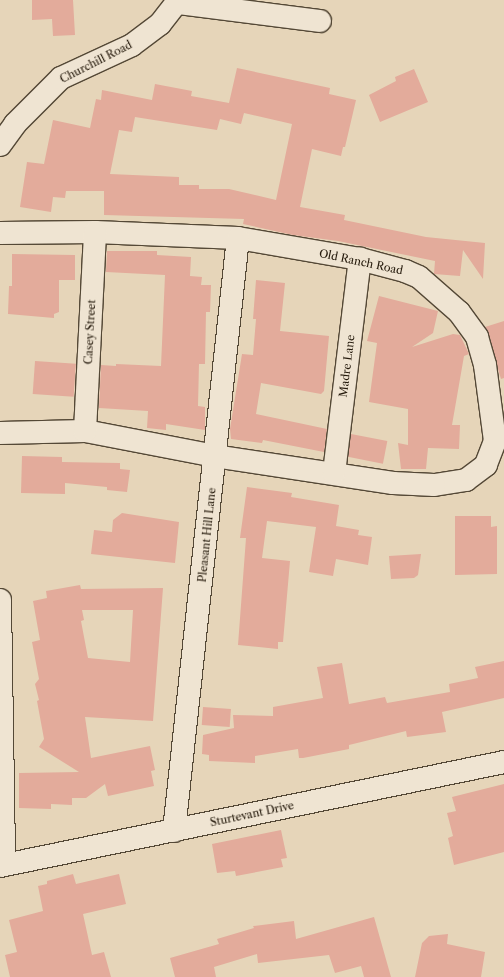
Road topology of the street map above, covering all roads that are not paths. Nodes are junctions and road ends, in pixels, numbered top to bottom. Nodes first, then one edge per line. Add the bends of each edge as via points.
1 (179, 2) edge
2 (320, 21) dead end
3 (0, 145) edge
4 (95, 232) junction
5 (0, 233) edge
6 (238, 238) junction
7 (360, 260) junction
8 (85, 431) junction
9 (0, 434) edge
10 (215, 456) junction
11 (334, 472) junction
12 (0, 600) edge
13 (504, 762) edge
14 (174, 831) junction
15 (2, 865) edge

1 - 2 street
1 - 3 street, Churchill Road via 160,24 132,44 60,78 15,124
4 - 5 street, Old Ranch Road
4 - 6 street, Old Ranch Road
4 - 8 street, Casey Street
6 - 7 street, Old Ranch Road
6 - 10 street, Pleasant Hill Lane
7 - 11 street, Madre Lane
7 - 11 street, Old Ranch Road via 419,277 458,312 477,338 485,365 495,441 486,465 466,480 434,485 393,483
8 - 9 street, Old Ranch Road
8 - 10 street, Old Ranch Road
10 - 11 street, Old Ranch Road
10 - 14 street, Pleasant Hill Lane
12 - 15 street
13 - 14 street, Sturtevant Drive
14 - 15 street, Sturtevant Drive

